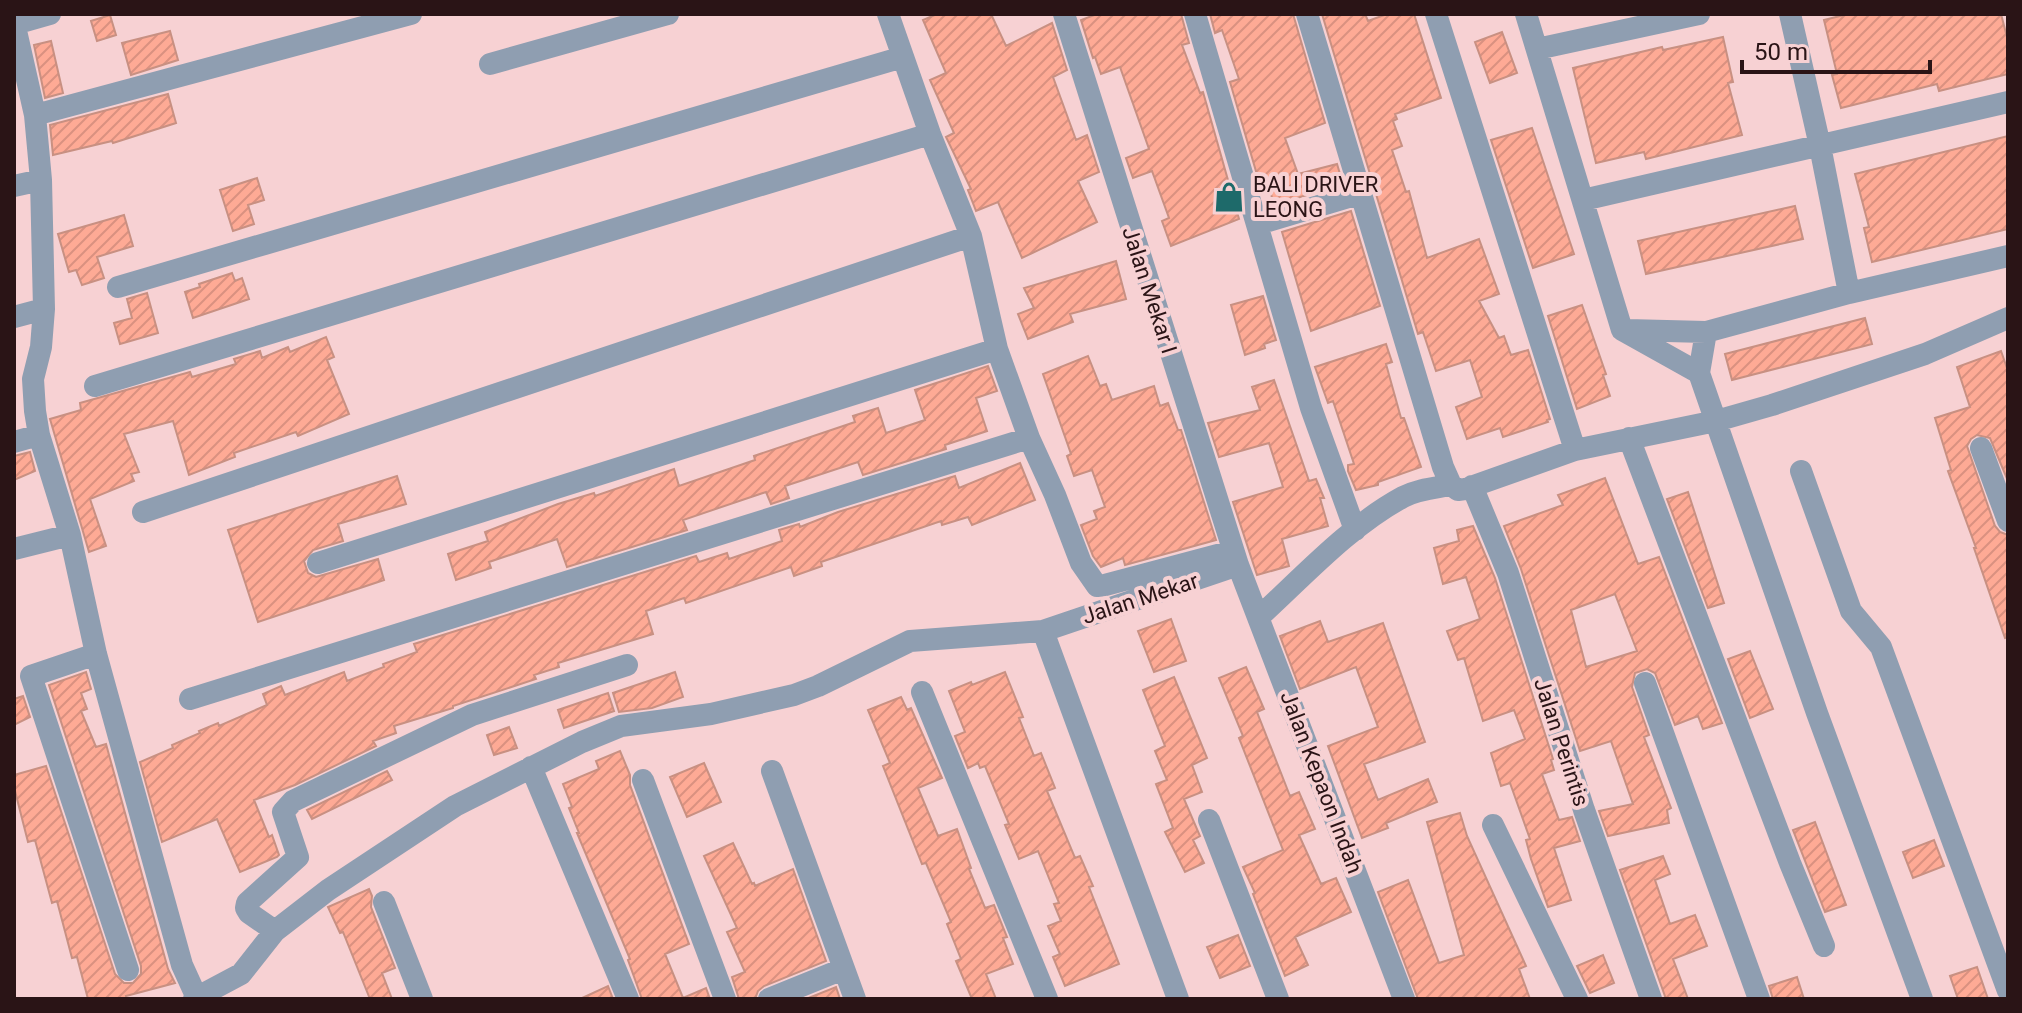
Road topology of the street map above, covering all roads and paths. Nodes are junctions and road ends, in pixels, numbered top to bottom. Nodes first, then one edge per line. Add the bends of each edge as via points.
1 (50, 14) edge
2 (411, 14) edge
3 (668, 14) edge
4 (888, 14) edge
5 (1064, 14) edge
6 (1195, 14) edge
7 (1307, 14) edge
8 (1436, 14) edge
9 (1526, 14) edge
10 (1699, 14) edge
11 (1790, 14) edge
12 (14, 23) edge
13 (17, 47) edge
14 (1537, 49) junction
15 (903, 57) junction
16 (490, 64) dead end
17 (2008, 102) edge
18 (35, 115) junction
19 (930, 134) junction
20 (1820, 146) junction
21 (41, 180) junction
22 (14, 186) edge
23 (1362, 193) junction
24 (1583, 200) junction
25 (1258, 224) junction
26 (971, 236) junction
27 (2008, 256) edge
28 (118, 287) dead end
29 (1849, 293) junction
30 (44, 309) junction
31 (14, 317) edge
32 (2008, 318) edge
33 (1622, 330) junction
34 (1706, 332) junction
35 (997, 349) junction
36 (1699, 373) junction
37 (24, 381) edge
38 (95, 386) dead end
39 (1716, 421) junction
40 (39, 435) junction
41 (1029, 438) junction
42 (1629, 438) junction
43 (14, 442) edge
44 (1981, 448) dead end
45 (1575, 450) junction
46 (1801, 471) dead end
47 (1462, 486) junction
48 (143, 512) dead end
49 (2008, 521) edge
50 (1355, 530) junction
51 (70, 535) junction
52 (14, 549) edge
53 (1236, 558) junction
54 (318, 563) dead end
55 (1259, 617) junction
56 (1043, 631) junction
57 (96, 654) junction
58 (627, 665) dead end
59 (1645, 683) dead end
60 (922, 692) dead end
61 (190, 699) dead end
62 (531, 767) junction
63 (772, 771) dead end
64 (643, 780) dead end
65 (1209, 820) dead end
66 (1493, 825) dead end
67 (384, 902) dead end
68 (275, 931) junction
69 (1824, 946) dead end
70 (843, 969) junction
71 (128, 970) dead end
72 (2008, 991) edge
73 (195, 998) edge
74 (422, 999) edge
75 (628, 999) edge
76 (725, 999) edge
77 (769, 999) edge
78 (855, 999) edge
79 (1047, 999) edge
80 (1178, 999) edge
81 (1278, 999) edge
82 (1404, 999) edge
83 (1577, 999) edge
84 (1651, 999) edge
85 (1759, 999) edge
86 (1922, 999) edge

1 - 12 street
2 - 18 street
3 - 16 street
4 - 15 street
5 - 53 street, Jalan Mekar I
6 - 25 street
7 - 23 street, Jalan Perintis
8 - 45 street
9 - 14 street
10 - 14 street
11 - 20 street
12 - 13 street
13 - 18 street
14 - 24 street
15 - 19 street
15 - 28 street
17 - 20 street
18 - 21 street
19 - 26 street
19 - 38 street
20 - 24 street
20 - 29 street
21 - 22 street
21 - 30 street
23 - 25 street
23 - 47 street, Jalan Perintis via 1443,467
24 - 33 street
25 - 50 street via 1311,408
26 - 35 street
26 - 48 street
27 - 29 street
29 - 34 street
30 - 31 street
30 - 37 street via 41,347
32 - 39 street via 1925,354
33 - 34 street
33 - 36 street
34 - 36 street
35 - 41 street
35 - 54 street
36 - 39 street
37 - 40 street
39 - 42 street
39 - 86 street
40 - 43 street
40 - 51 street
41 - 53 street via 1081,563 1097,586
41 - 61 street
42 - 45 street
42 - 69 street
44 - 49 street
45 - 47 street
46 - 72 street via 1851,611 1881,647
47 - 50 street via 1423,489
47 - 84 street, Jalan Perintis via 1508,573
50 - 55 street
51 - 52 street
51 - 57 street
53 - 55 street, Jalan Kepaon Indah
53 - 56 street, Jalan Mekar
55 - 82 street, Jalan Kepaon Indah
56 - 62 street, Jalan Mekar via 910,641 794,695 711,714 621,726
56 - 80 street
57 - 71 street via 31,676
57 - 73 street
58 - 68 street via 472,715 293,801 283,812 298,857 246,908
59 - 85 street
60 - 79 street
62 - 68 street, Jalan Mekar via 455,806
62 - 75 street
63 - 70 street
64 - 76 street
65 - 81 street
66 - 83 street
67 - 74 street
68 - 73 street, Jalan Mekar via 241,974
70 - 77 street
70 - 78 street

